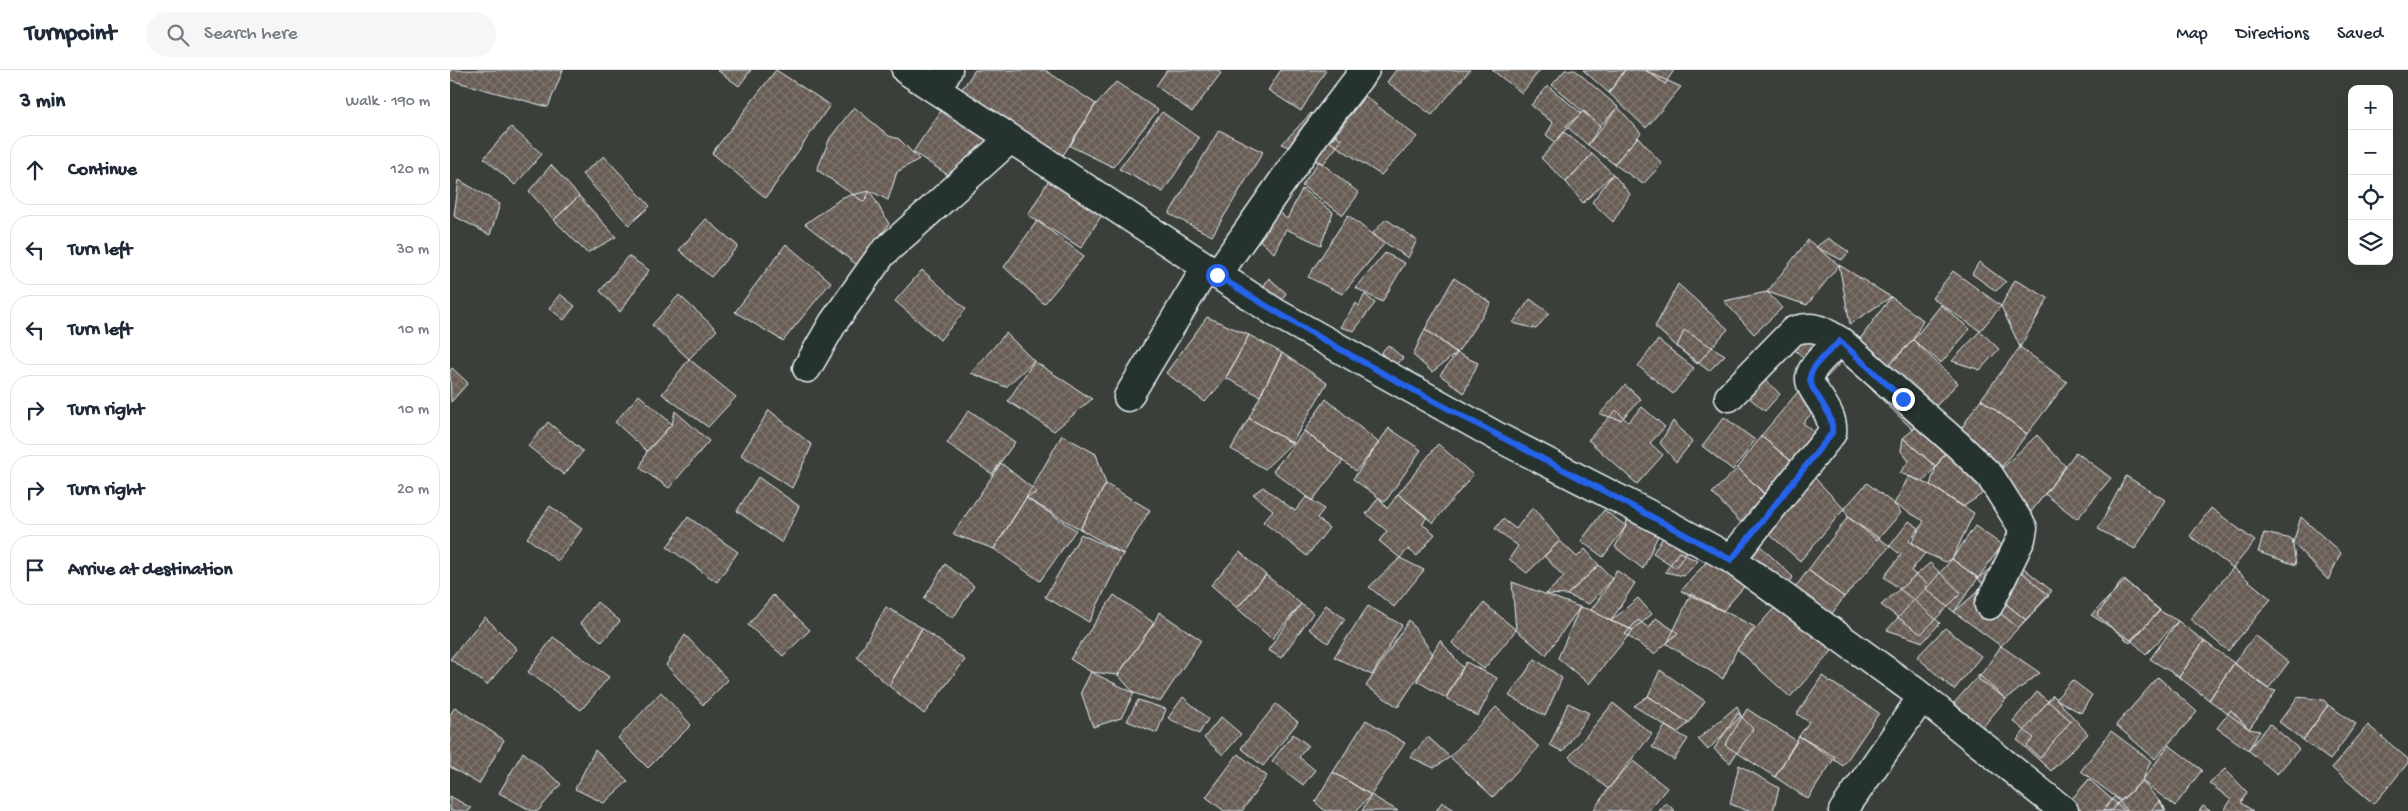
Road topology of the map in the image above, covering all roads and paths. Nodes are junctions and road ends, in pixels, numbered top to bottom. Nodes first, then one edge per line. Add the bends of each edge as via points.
1 (906, 70) edge
2 (1365, 70) edge
3 (942, 80) edge
4 (1009, 140) junction
5 (1212, 271) junction
6 (1840, 341) junction
7 (807, 368) dead end
8 (1128, 397) dead end
9 (1729, 397) dead end
10 (1731, 560) junction
11 (1989, 605) dead end
12 (1922, 697) junction
13 (1843, 811) edge
14 (2064, 811) edge

1 - 3 street
2 - 5 street
3 - 4 street
4 - 5 street
4 - 7 street via 882,254 833,323
5 - 8 street
5 - 10 street via 1276,313 1498,437
6 - 9 street via 1821,330 1806,327 1793,331
6 - 10 street via 1810,376 1811,384 1833,424 1832,433
6 - 11 street via 1990,476 2018,518 2023,528 2021,539
10 - 12 street via 1772,586
12 - 13 street
12 - 14 street

